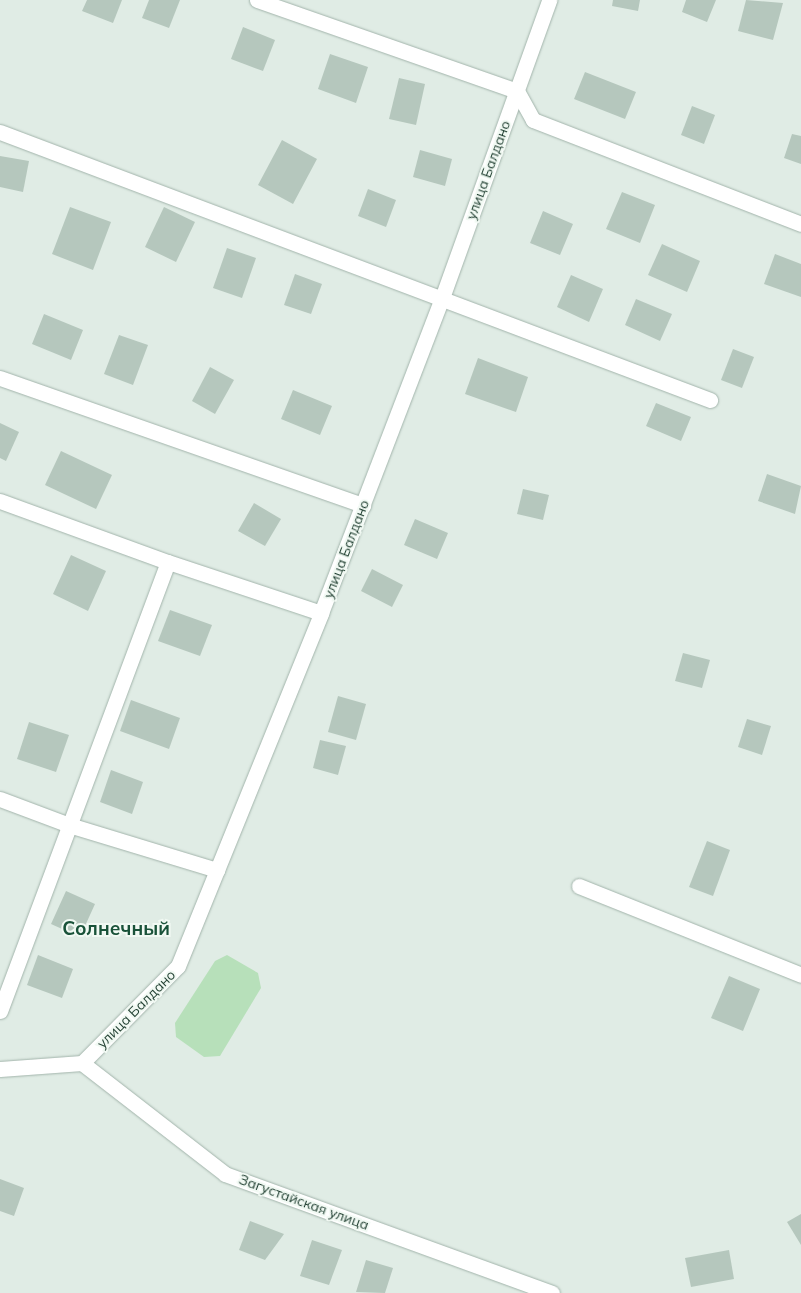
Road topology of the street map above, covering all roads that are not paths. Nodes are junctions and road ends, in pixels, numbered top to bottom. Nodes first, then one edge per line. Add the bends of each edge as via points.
1 (257, 0) edge
2 (549, 0) edge
3 (517, 91) junction
4 (0, 132) edge
5 (801, 224) edge
6 (442, 298) junction
7 (0, 378) edge
8 (710, 400) dead end
9 (0, 501) edge
10 (363, 504) junction
11 (168, 562) junction
12 (321, 614) junction
13 (0, 799) edge
14 (69, 825) junction
15 (217, 870) junction
16 (579, 886) dead end
17 (801, 975) edge
18 (0, 1011) edge
19 (82, 1063) junction
20 (0, 1069) edge
21 (552, 1293) edge

1 - 3 street
2 - 3 street, улица Балдано
3 - 5 street via 533,120
3 - 6 street, улица Балдано
4 - 6 street
6 - 8 street
6 - 10 street, улица Балдано
7 - 10 street
9 - 11 street
10 - 12 street, улица Балдано
11 - 12 street
11 - 14 street
12 - 15 street, улица Балдано
13 - 14 street
14 - 15 street
14 - 18 street
15 - 19 street, улица Балдано via 178,966
16 - 17 street
19 - 20 street
19 - 21 street, Загустайская улица via 226,1174

